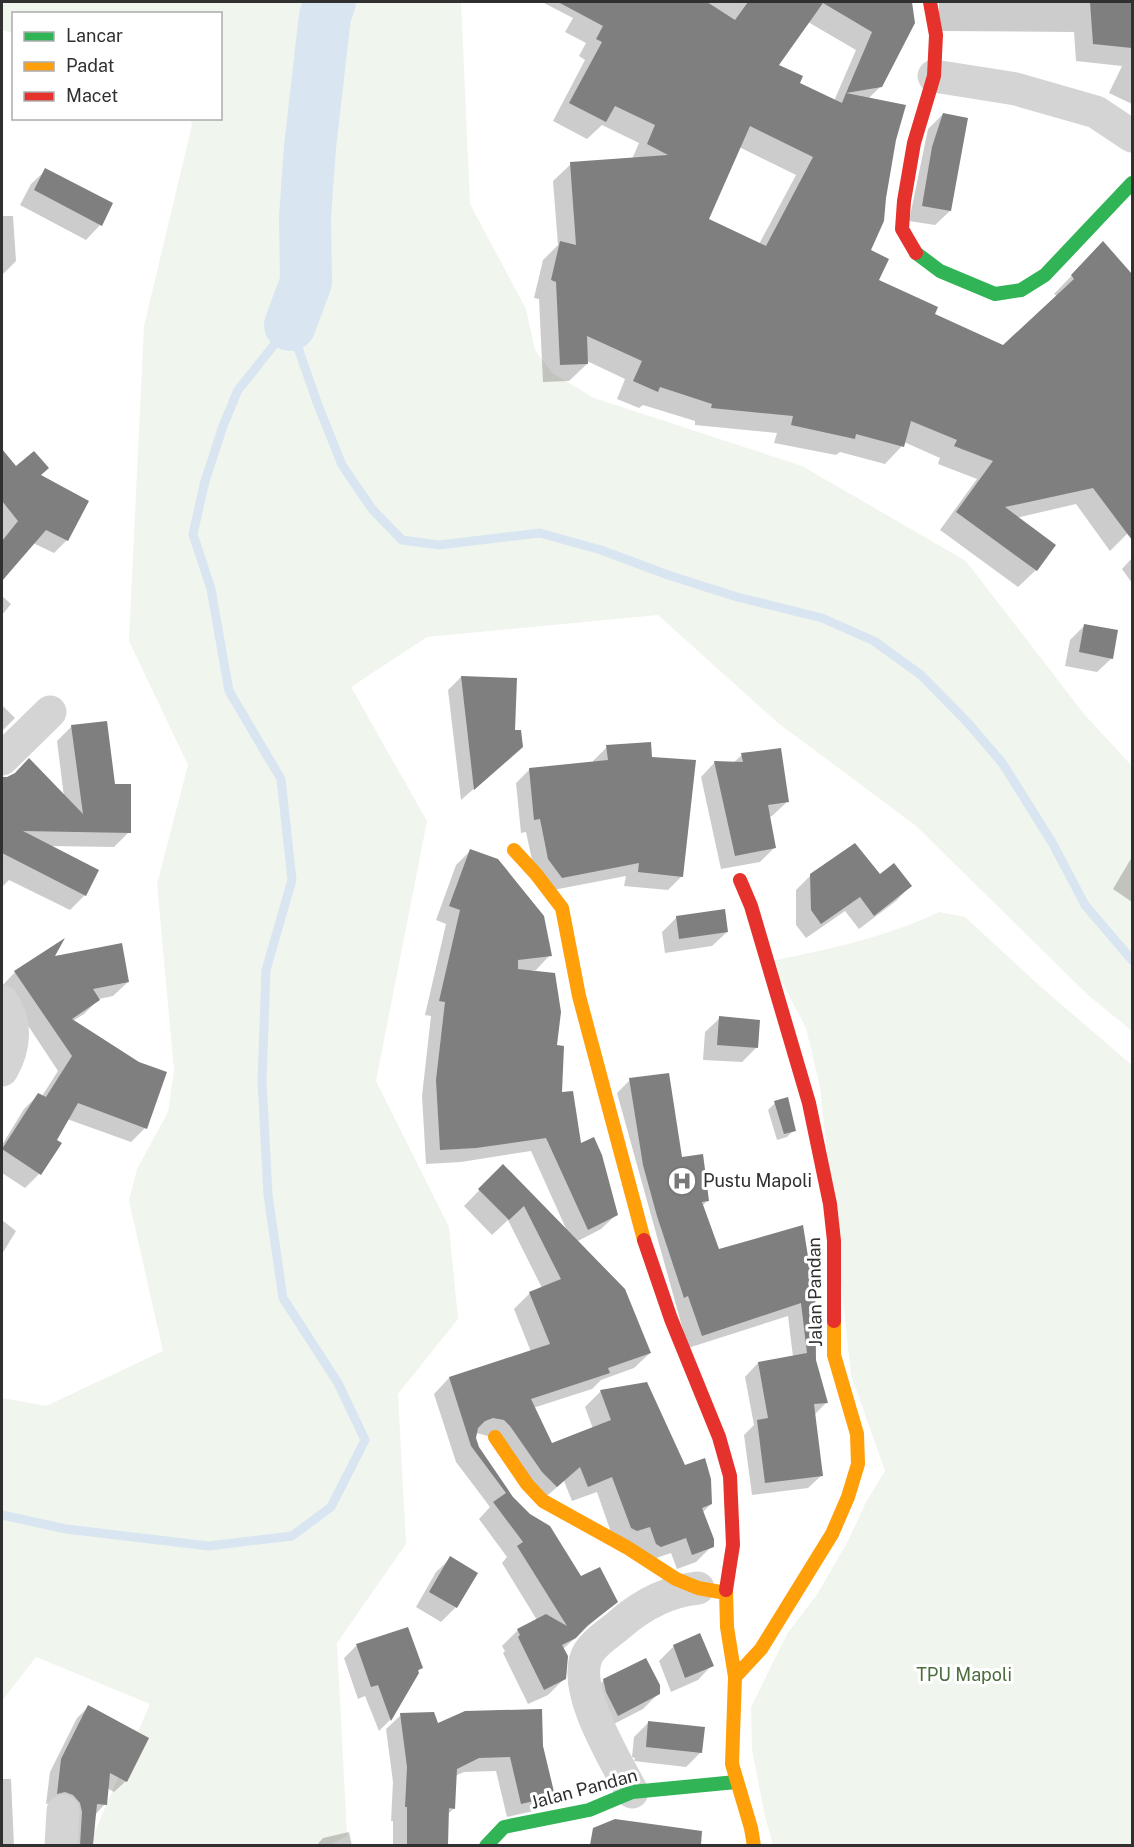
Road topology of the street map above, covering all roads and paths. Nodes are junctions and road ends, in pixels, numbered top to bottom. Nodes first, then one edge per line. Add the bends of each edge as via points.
1 (930, 2) edge
2 (934, 76) junction
3 (1132, 136) edge
4 (1132, 183) edge
5 (50, 712) dead end
6 (2, 759) edge
7 (514, 850) dead end
8 (740, 880) dead end
9 (2, 1001) edge
10 (2, 1070) edge
11 (495, 1437) dead end
12 (712, 1590) junction
13 (735, 1677) junction
14 (736, 1782) junction
15 (632, 1792) junction
16 (63, 1811) dead end
17 (61, 1845) edge
18 (486, 1845) edge
19 (754, 1845) edge

1 - 2 street via 936,35
2 - 3 street via 1016,89 1096,112
2 - 4 street via 914,143 902,228 917,255 940,271 995,294 1021,290 1045,275
5 - 6 street
7 - 12 street via 562,908 579,996 642,1234 730,1476 733,1545
8 - 13 street, Jalan Pandan via 809,1103 828,1192 834,1241 834,1355 857,1434 858,1464 832,1534 760,1649
9 - 10 street via 8,1010 12,1033 11,1054
11 - 12 street via 526,1484 543,1501 676,1579
12 - 13 street via 727,1627
12 - 15 street via 685,1589 635,1611 604,1636 584,1664 583,1681 589,1703
13 - 14 street via 732,1764
14 - 15 street, Jalan Pandan
14 - 19 street
15 - 18 street, Jalan Pandan via 589,1810 504,1827
16 - 17 street

